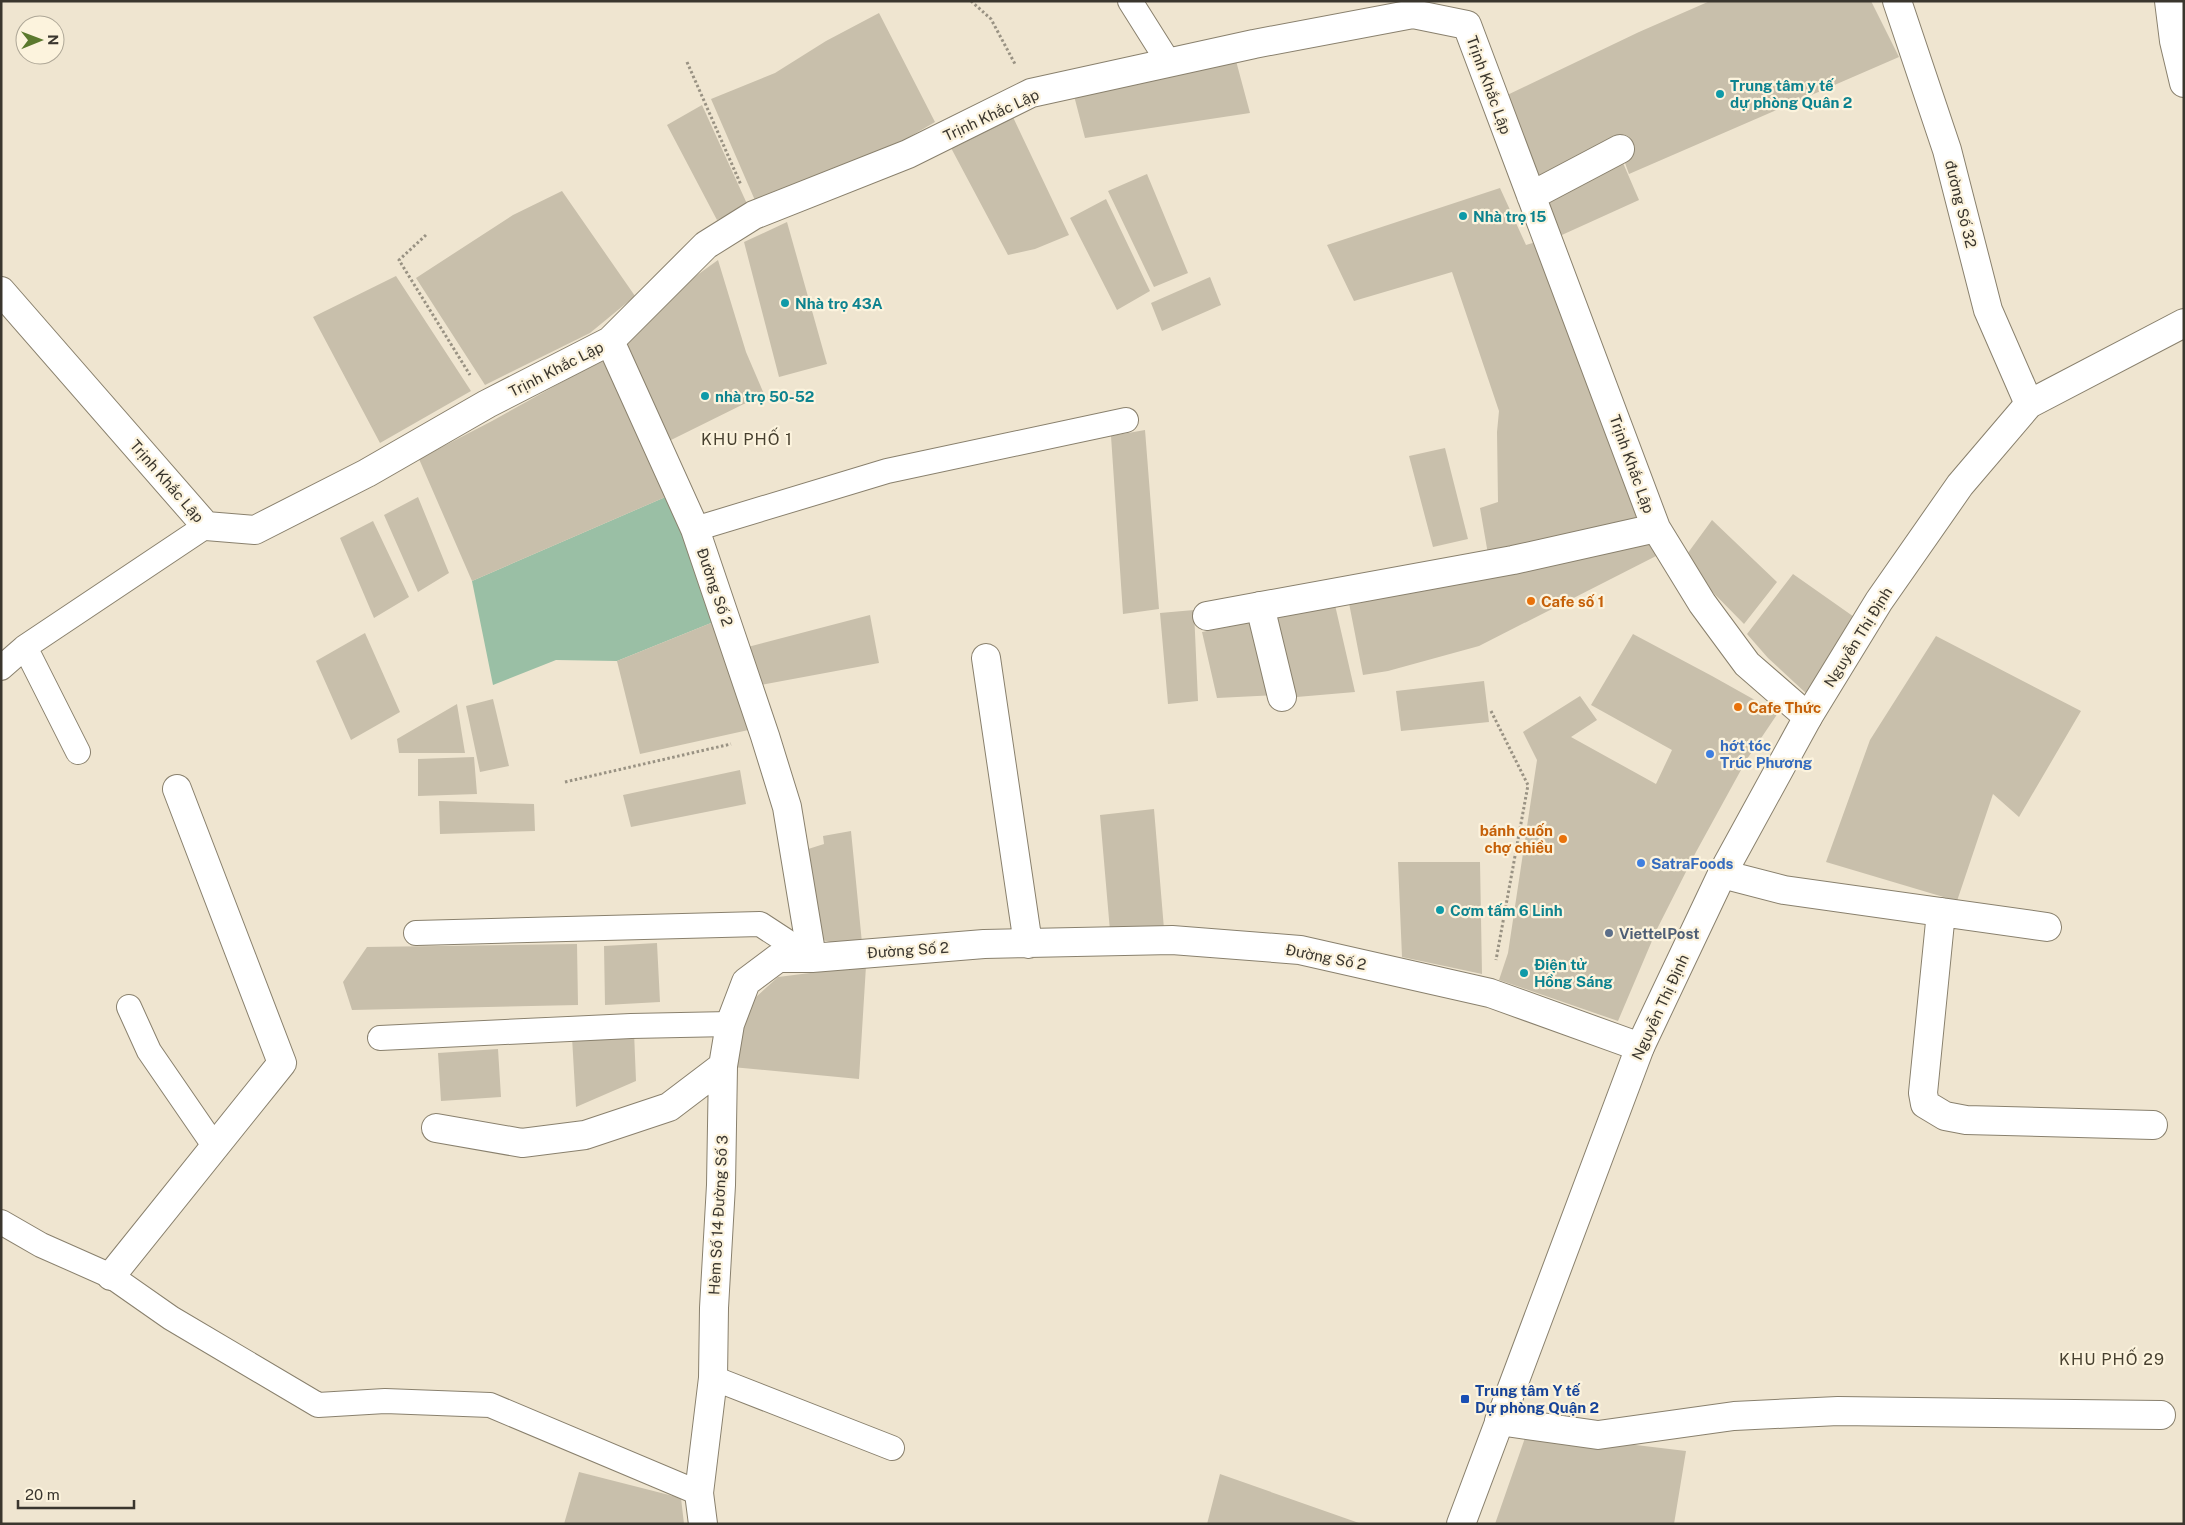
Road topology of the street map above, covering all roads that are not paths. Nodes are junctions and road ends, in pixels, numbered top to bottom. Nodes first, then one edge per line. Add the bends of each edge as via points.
1 (1130, 1) edge
2 (1897, 1) edge
3 (2168, 1) edge
4 (1400, 8) edge
5 (1168, 63) junction
6 (2184, 83) edge
7 (1620, 149) dead end
8 (1531, 196) junction
9 (1, 291) edge
10 (2184, 323) edge
11 (610, 342) junction
12 (2029, 404) junction
13 (1126, 420) dead end
14 (206, 526) junction
15 (1656, 528) junction
16 (695, 529) junction
17 (1260, 606) junction
18 (1207, 616) dead end
19 (25, 648) junction
20 (986, 658) dead end
21 (1, 668) edge
22 (1282, 697) dead end
23 (1808, 717) junction
24 (78, 752) dead end
25 (177, 788) dead end
26 (1722, 874) junction
27 (1941, 912) junction
28 (2047, 927) dead end
29 (416, 933) dead end
30 (1028, 944) junction
31 (812, 958) junction
32 (129, 1007) dead end
33 (730, 1024) junction
34 (380, 1038) dead end
35 (1640, 1047) junction
36 (724, 1066) junction
37 (2153, 1125) dead end
38 (436, 1128) dead end
39 (215, 1147) junction
40 (1, 1222) edge
41 (111, 1276) junction
42 (713, 1378) junction
43 (2161, 1415) dead end
44 (1498, 1421) junction
45 (892, 1448) dead end
46 (699, 1493) junction
47 (703, 1524) edge
48 (1461, 1524) edge

1 - 5 lane
2 - 12 street, đường Số 32 via 1947,150 1988,310
3 - 6 street
4 - 5 street, Trịnh Khắc Lập
4 - 8 street, Trịnh Khắc Lập via 1467,25
5 - 11 street, Trịnh Khắc Lập via 1031,93 908,154 754,215 706,245
7 - 8 street
8 - 15 street, Trịnh Khắc Lập
9 - 14 street, Trịnh Khắc Lập
10 - 12 street, Nguyễn Thị Định
11 - 14 street, Trịnh Khắc Lập via 487,404 367,474 255,530
11 - 16 street, Đường Số 2
12 - 23 street, Nguyễn Thị Định via 1955,493 1879,601
13 - 16 lane via 887,471
14 - 19 lane
15 - 17 street via 1513,560
15 - 23 street, Trịnh Khắc Lập via 1702,603 1747,664
16 - 31 street, Đường Số 2 via 787,807
17 - 18 street
17 - 22 street
19 - 21 lane
19 - 24 lane
20 - 30 street
23 - 26 street, Nguyễn Thị Định
25 - 39 street via 282,1063
26 - 27 street via 1784,890
26 - 35 street, Nguyễn Thị Định
27 - 28 street
27 - 37 street via 1922,1094 1925,1104 1945,1116 1966,1120
29 - 31 lane via 760,924
30 - 31 street, Đường Số 2 via 984,944
30 - 35 street, Đường Số 2 via 1172,940 1300,950 1490,993
31 - 33 street, Hèm Số 14 Đường Số 3 via 778,958 746,982
32 - 39 lane via 149,1051
33 - 34 lane
33 - 36 street, Hèm Số 14 Đường Số 3
35 - 44 street, Nguyễn Thị Định
36 - 38 street via 669,1107 585,1135 522,1143
36 - 42 street, Hèm Số 14 Đường Số 3
39 - 41 street
40 - 41 lane
41 - 46 lane via 171,1318 318,1404 385,1401 490,1405
42 - 45 lane
42 - 46 street, Hèm Số 14 Đường Số 3
43 - 44 street via 1838,1411 1734,1416 1598,1434
44 - 48 street, Nguyễn Thị Định
46 - 47 street, Hèm Số 14 Đường Số 3

